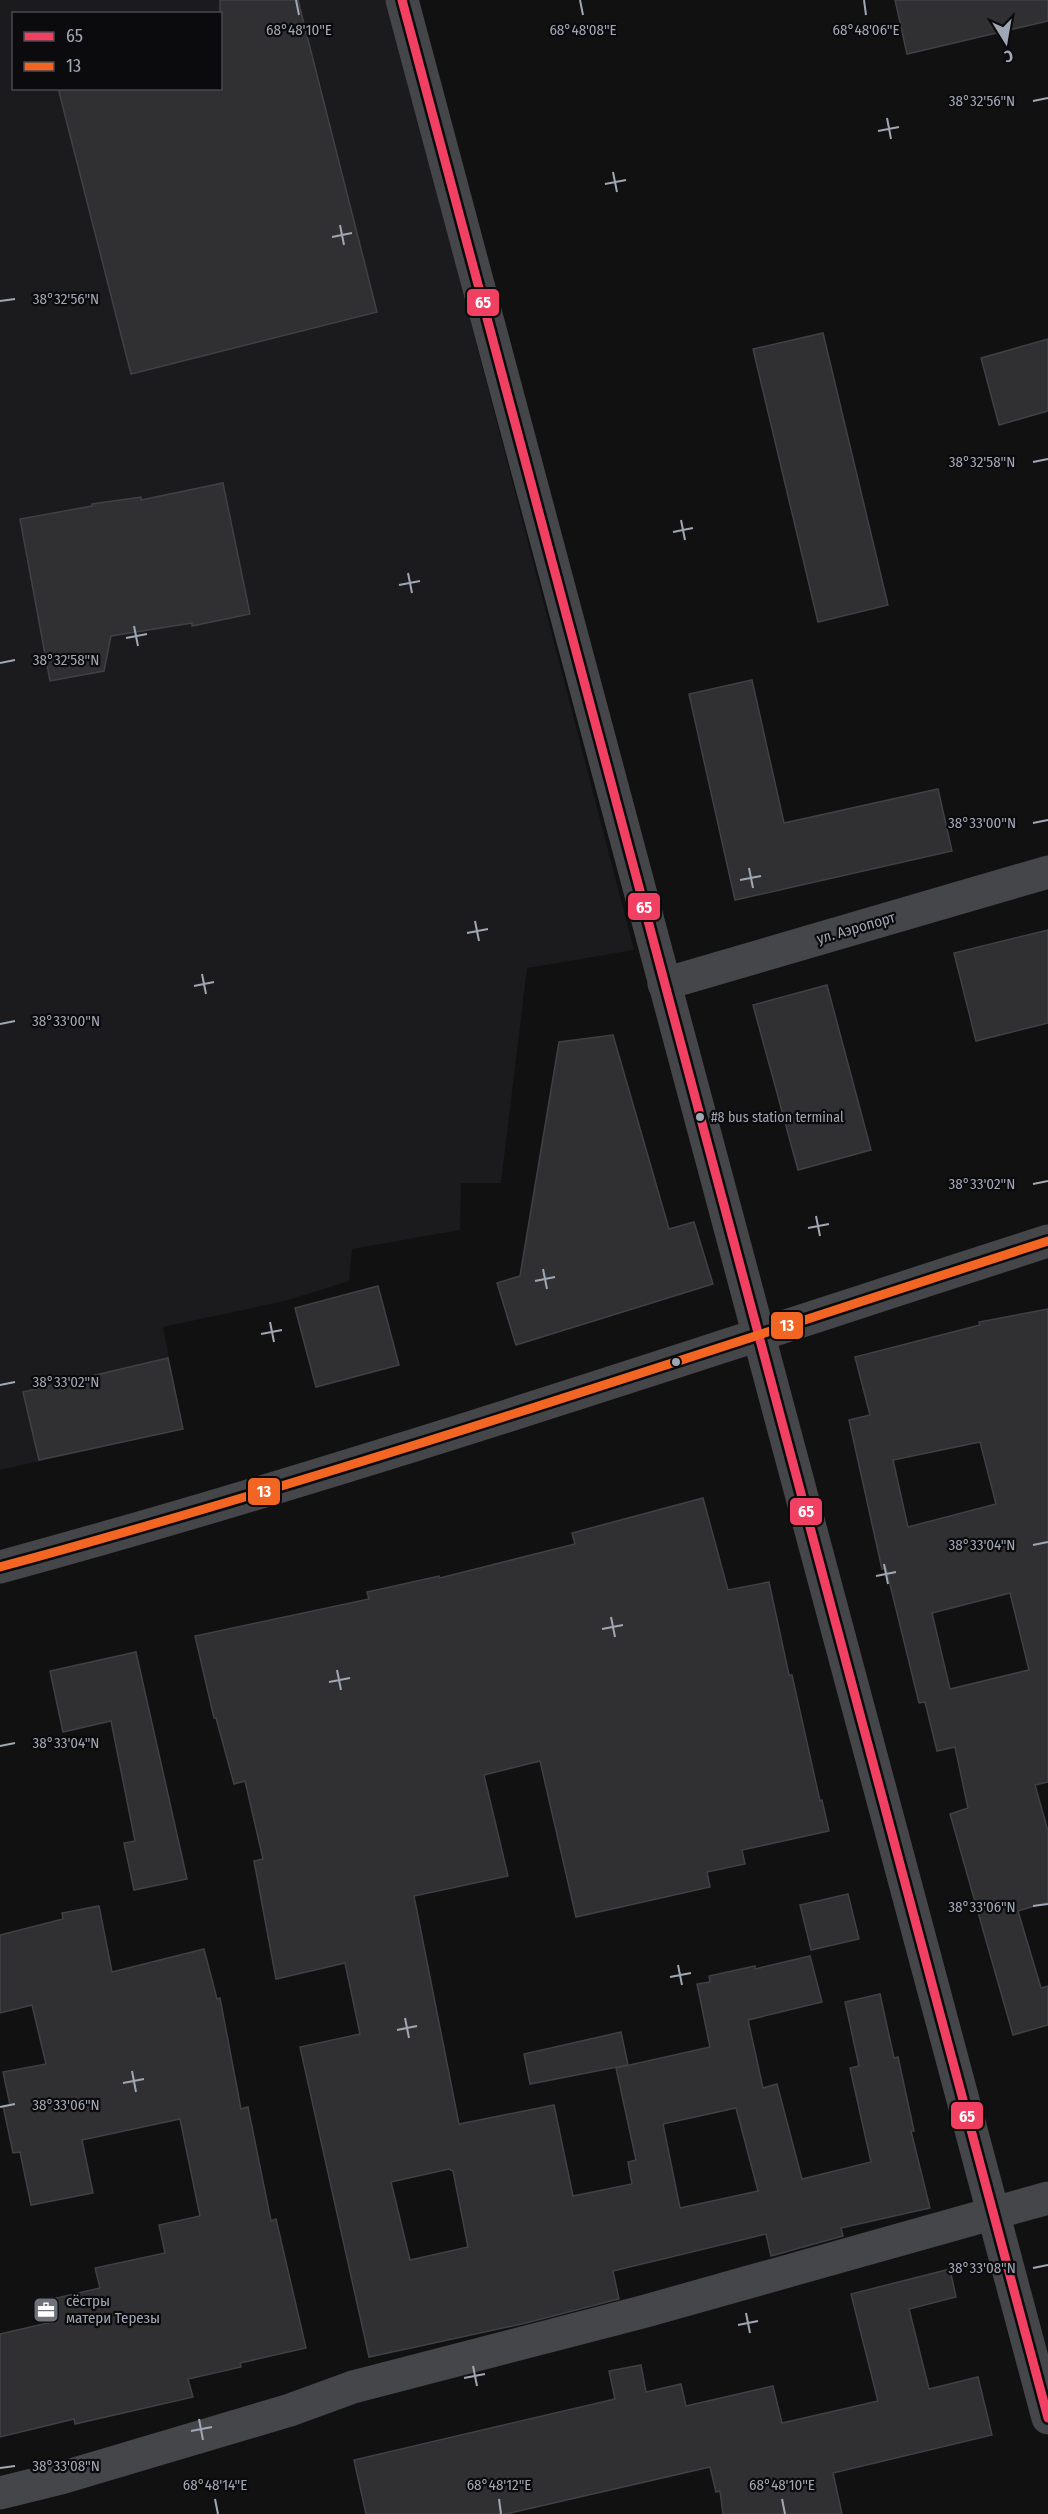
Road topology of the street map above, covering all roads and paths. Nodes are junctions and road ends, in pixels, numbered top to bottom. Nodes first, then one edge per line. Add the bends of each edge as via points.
1 (402, 0) edge
2 (1048, 872) edge
3 (664, 984) junction
4 (1048, 1241) edge
5 (759, 1334) junction
6 (0, 1567) edge
7 (1048, 2198) edge
8 (993, 2213) junction
9 (1048, 2418) edge
10 (0, 2493) edge

1 - 3 street
2 - 3 street, ул. Аэропорт
3 - 5 street
4 - 5 street
5 - 6 street via 410,1446
5 - 8 street
7 - 8 street
8 - 9 street
8 - 10 street via 642,2312 353,2387 256,2420

